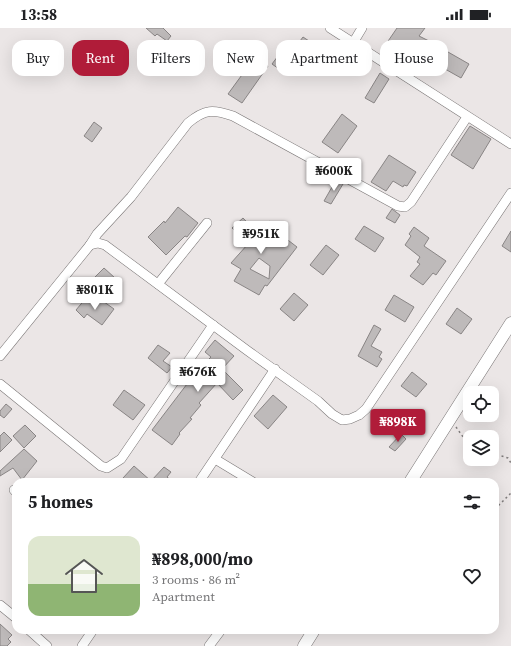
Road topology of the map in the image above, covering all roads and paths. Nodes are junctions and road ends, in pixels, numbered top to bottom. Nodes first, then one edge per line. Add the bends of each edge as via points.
1 (330, 28) edge
2 (362, 28) edge
3 (350, 40) edge
4 (354, 40) edge
5 (372, 54) edge
6 (467, 117) junction
7 (511, 144) edge
8 (511, 193) edge
9 (207, 223) dead end
10 (90, 245) junction
11 (158, 284) junction
12 (511, 323) edge
13 (213, 325) junction
14 (0, 356) edge
15 (275, 369) junction
16 (0, 384) edge
17 (450, 419) junction
18 (463, 437) edge
19 (499, 456) edge
20 (216, 459) junction
21 (511, 464) edge
22 (202, 478) edge
23 (247, 478) edge
24 (413, 478) edge
25 (511, 493) edge
26 (499, 506) edge
27 (0, 605) edge
28 (12, 615) edge
29 (34, 634) edge
30 (90, 634) edge
31 (217, 634) edge
32 (312, 634) edge
33 (47, 646) edge
34 (82, 646) edge
35 (209, 646) edge
36 (304, 646) edge

1 - 3 street
2 - 4 street
5 - 6 street
6 - 7 street
6 - 10 street via 411,202 405,207 398,206 337,174 233,116 216,110 199,113 188,123
8 - 15 street via 366,409 359,415 342,420
9 - 11 street
10 - 11 street via 105,245
10 - 14 street
11 - 13 street
12 - 17 main road
13 - 15 street
13 - 16 street via 121,459 107,468 101,466
15 - 20 street
17 - 18 path
17 - 24 main road
19 - 21 path via 508,458
20 - 22 street
20 - 23 street
25 - 26 path
27 - 28 street
29 - 33 street
30 - 34 street
31 - 35 street
32 - 36 main road

